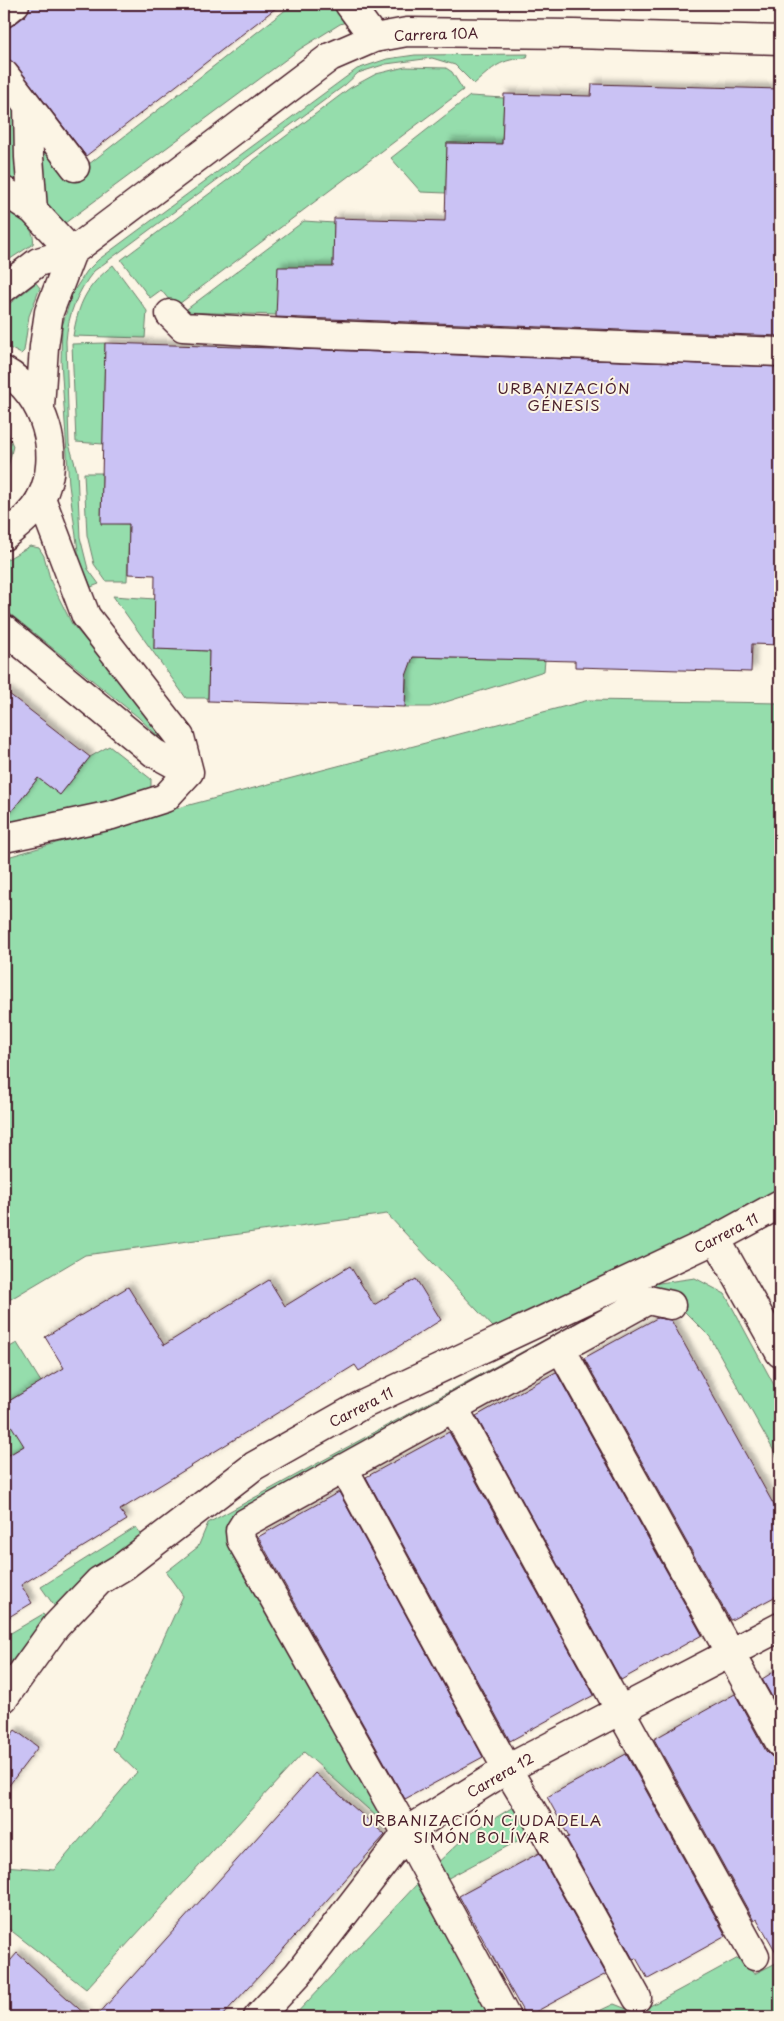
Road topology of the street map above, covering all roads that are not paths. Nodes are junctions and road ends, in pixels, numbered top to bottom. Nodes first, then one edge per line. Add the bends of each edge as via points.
1 (15, 4) edge
2 (348, 4) edge
3 (4, 13) edge
4 (374, 38) junction
5 (780, 40) edge
6 (4, 74) edge
7 (28, 106) junction
8 (75, 167) dead end
9 (4, 191) edge
10 (33, 210) junction
11 (72, 252) junction
12 (4, 288) edge
13 (170, 314) dead end
14 (780, 352) edge
15 (4, 370) edge
16 (40, 407) junction
17 (41, 498) junction
18 (4, 536) edge
19 (4, 629) edge
20 (189, 772) junction
21 (4, 838) edge
22 (780, 1204) edge
23 (716, 1239) junction
24 (671, 1304) dead end
25 (561, 1349) junction
26 (780, 1353) edge
27 (454, 1408) junction
28 (344, 1468) junction
29 (780, 1627) edge
30 (731, 1653) junction
31 (4, 1698) edge
32 (620, 1710) junction
33 (780, 1743) edge
34 (507, 1769) junction
35 (406, 1832) junction
36 (755, 1956) dead end
37 (637, 1998) dead end
38 (258, 2017) edge
39 (506, 2017) edge

1 - 3 street
2 - 4 street
4 - 5 street, Carrera 10A via 407,32
4 - 11 street, Carrera 10A via 330,57
6 - 7 street
7 - 8 street
7 - 10 street
9 - 10 street
10 - 11 street
11 - 12 street via 38,262
11 - 16 street via 50,312
13 - 14 street via 184,327
15 - 16 street via 16,377
16 - 17 street via 51,444 47,483
17 - 18 street via 28,516
17 - 20 street via 86,616 180,737
19 - 20 street via 154,753
20 - 21 street via 165,798 112,816
22 - 23 street, Carrera 11
23 - 26 street
23 - 31 street, Carrera 11 via 360,1406 254,1466 124,1566 99,1581 56,1626
24 - 25 street via 648,1300
25 - 27 street
25 - 30 street
27 - 28 street
27 - 32 street
28 - 34 street
28 - 35 street via 245,1523 240,1531 241,1540
29 - 30 street, Carrera 12
30 - 32 street, Carrera 12
30 - 33 street
32 - 34 street, Carrera 12
32 - 36 street
34 - 35 street, Carrera 12
34 - 37 street
35 - 38 street, Carrera 12 via 298,1974
35 - 39 street

